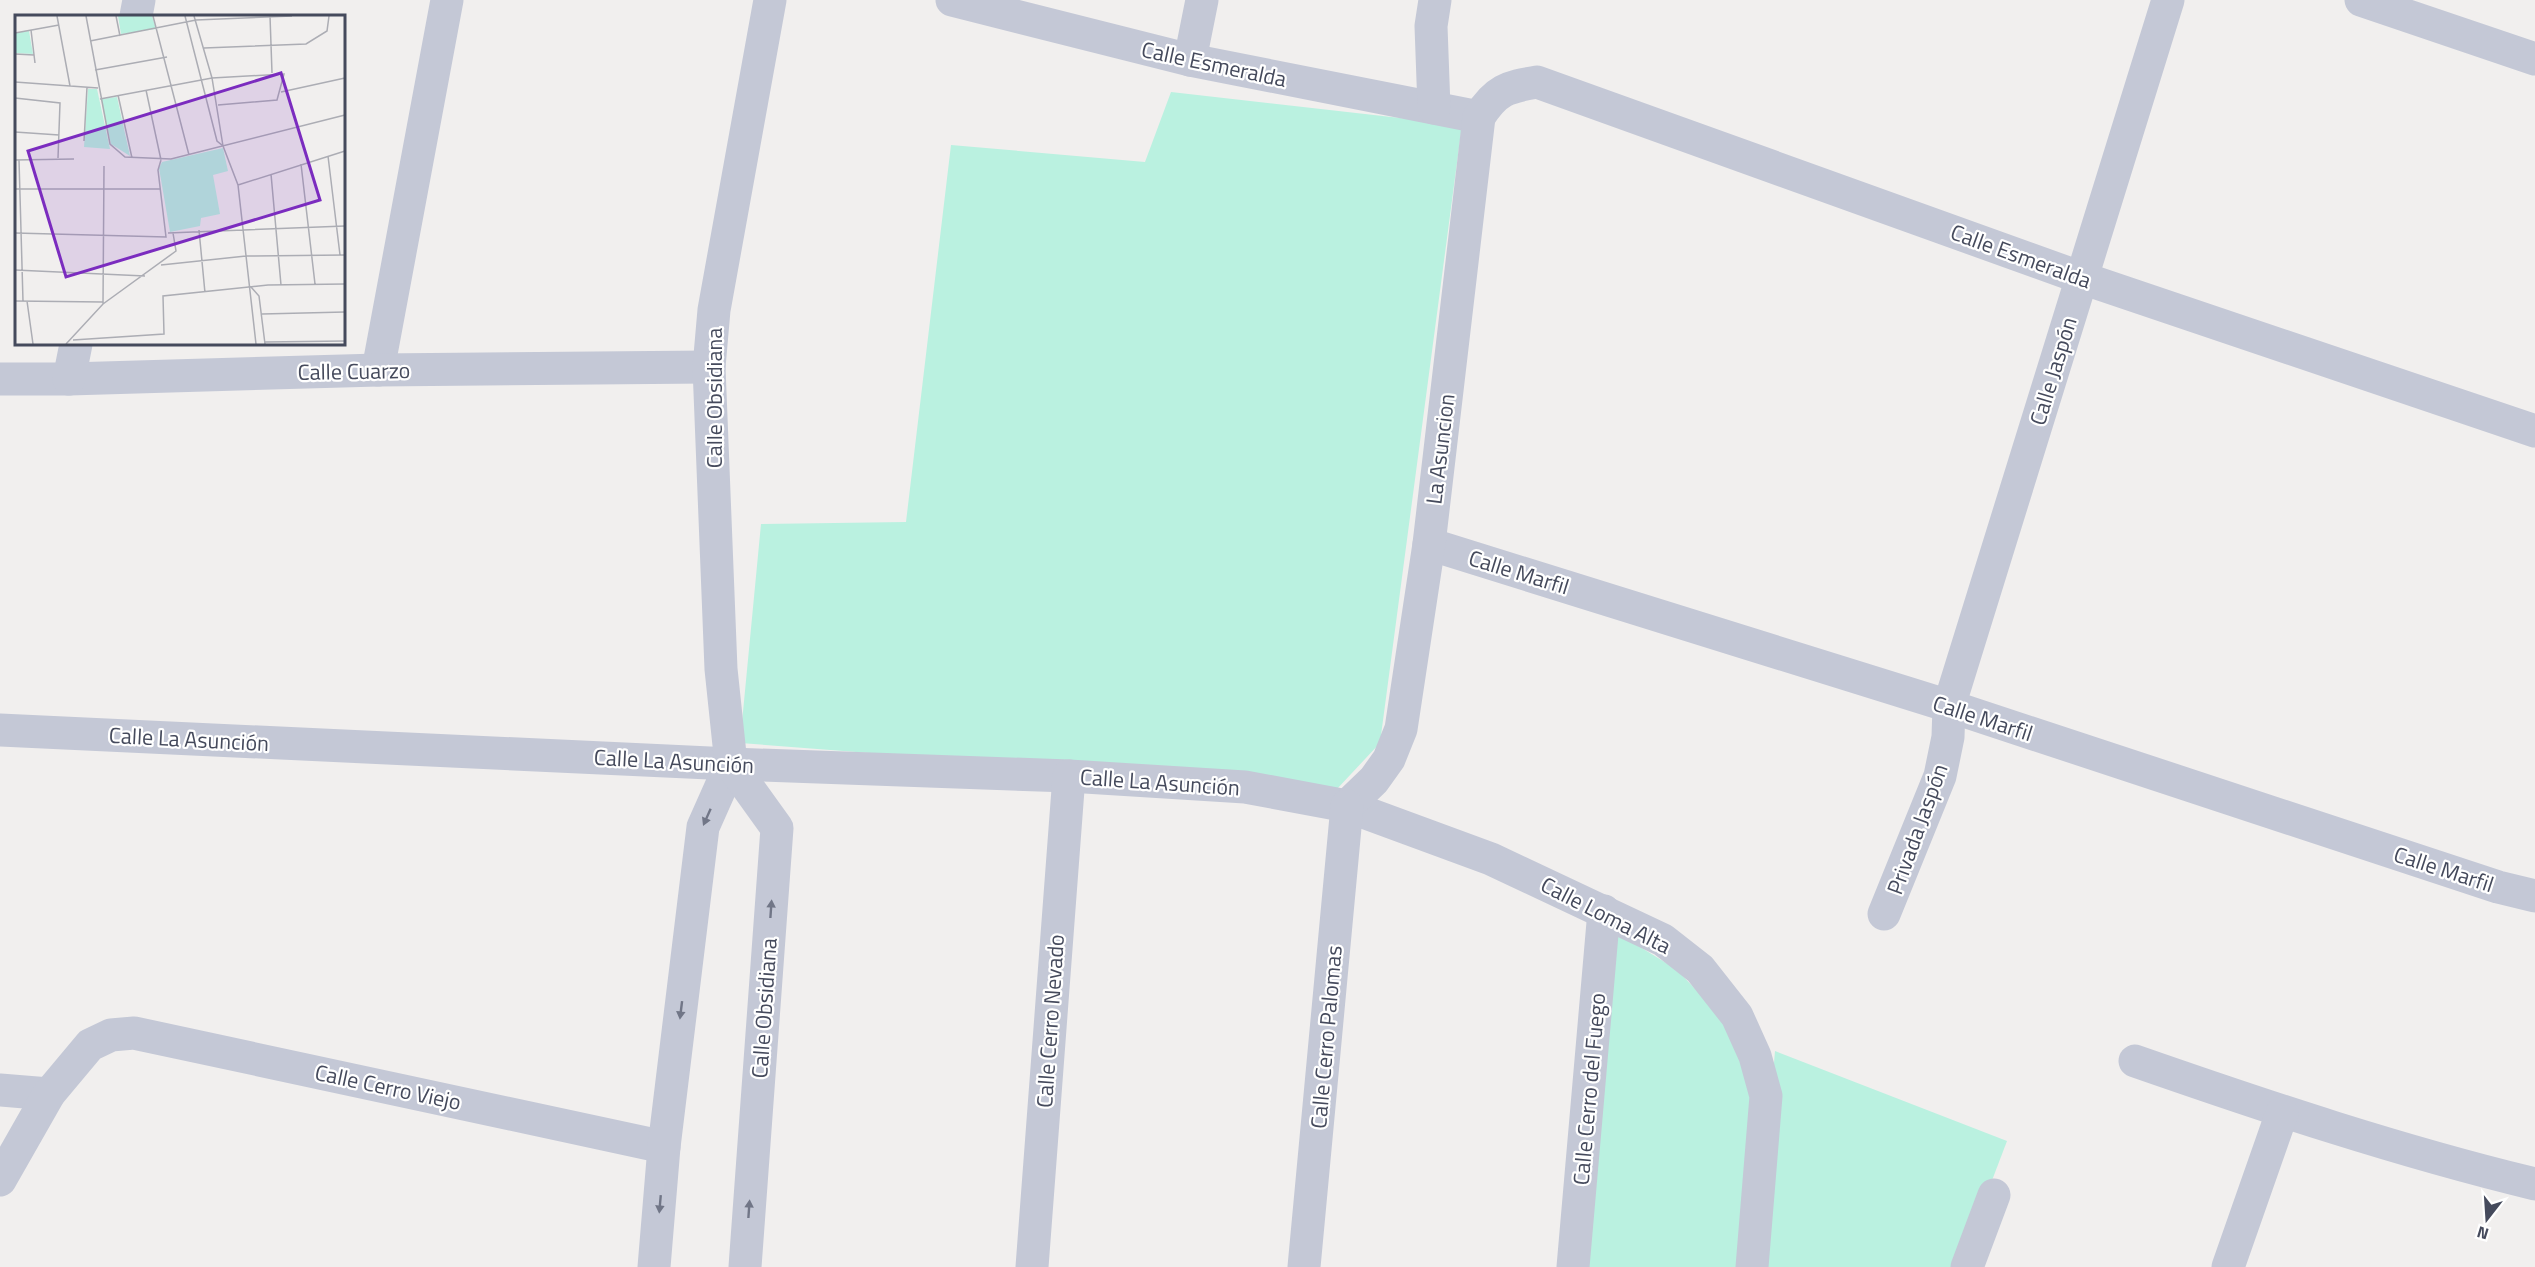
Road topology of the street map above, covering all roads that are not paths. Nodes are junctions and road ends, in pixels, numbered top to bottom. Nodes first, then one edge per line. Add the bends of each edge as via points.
1 (139, 0) edge
2 (447, 0) edge
3 (770, 0) edge
4 (952, 0) edge
5 (1202, 0) edge
6 (1435, 0) edge
7 (2168, 0) edge
8 (2361, 0) edge
9 (136, 15) edge
10 (2535, 59) edge
11 (1190, 60) junction
12 (1434, 108) junction
13 (1479, 117) junction
14 (2082, 278) junction
15 (76, 345) edge
16 (709, 367) junction
17 (378, 370) junction
18 (0, 379) edge
19 (69, 379) junction
20 (2535, 431) edge
21 (1429, 544) junction
22 (1948, 706) junction
23 (0, 730) edge
24 (731, 764) junction
25 (1069, 776) junction
26 (1347, 807) junction
27 (2535, 896) edge
28 (1604, 911) junction
29 (1884, 914) dead end
30 (2135, 1060) dead end
31 (0, 1090) edge
32 (49, 1094) junction
33 (2282, 1113) junction
34 (664, 1147) junction
35 (0, 1180) edge
36 (2535, 1184) edge
37 (1994, 1195) dead end
38 (654, 1267) edge
39 (745, 1267) edge
40 (1032, 1267) edge
41 (1304, 1267) edge
42 (1573, 1267) edge
43 (1752, 1267) edge
44 (1967, 1267) edge
45 (2228, 1267) edge

1 - 9 street
2 - 17 street
3 - 16 street, Calle Obsidiana via 714,310
4 - 11 street, Calle Esmeralda
5 - 11 street
6 - 12 street via 1431,26
7 - 14 street, Calle Jaspón
8 - 10 street
11 - 12 street, Calle Esmeralda
12 - 13 street, Calle Esmeralda
13 - 14 street, Calle Esmeralda via 1491,99 1509,86 1537,82
13 - 21 street, La Asuncion
14 - 20 street, Calle Esmeralda
14 - 22 street, Calle Jaspón
15 - 19 street
16 - 17 street, Calle Cuarzo
16 - 24 street, Calle Obsidiana via 721,669
17 - 19 street, Calle Cuarzo
18 - 19 street, Calle Cuarzo
21 - 22 street, Calle Marfil
21 - 26 street, La Asuncion via 1401,729 1389,759
22 - 27 street, Calle Marfil
22 - 29 street, Privada Jaspón via 1948,737 1940,776
23 - 24 street, Calle La Asunción
24 - 25 street, Calle La Asunción
24 -> 34 street, Calle Obsidiana via 703,827
39 -> 24 street, Calle Obsidiana via 777,828
25 - 26 street, Calle La Asunción via 1245,787
25 - 40 street, Calle Cerro Nevado
26 - 28 street, Calle Loma Alta via 1491,859
26 - 41 street, Calle Cerro Palomas
28 - 42 street, Calle Cerro del Fuego
28 - 43 street, Calle Loma Alta via 1663,940 1700,969 1737,1016 1755,1056 1766,1096
30 - 33 street
31 - 32 street
32 - 34 street, Calle Cerro Viejo via 90,1045 111,1035 134,1033
32 - 35 street
33 - 36 street
33 - 45 street
34 -> 38 street, Calle Obsidiana
37 - 44 street

